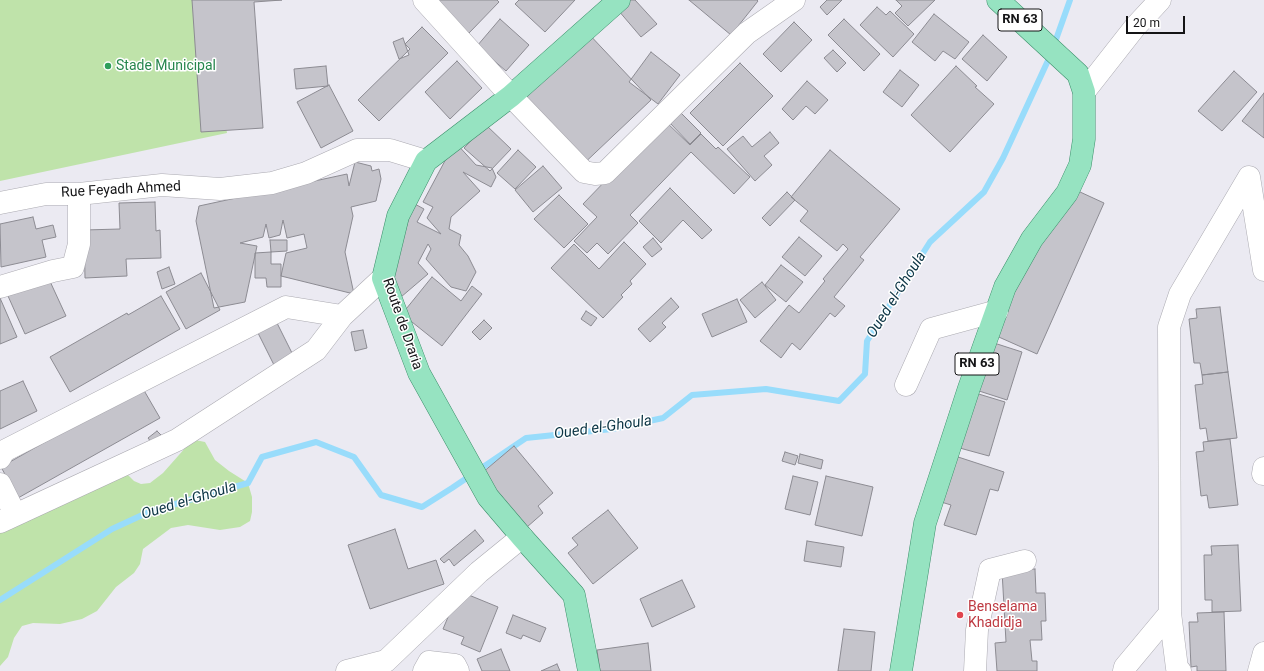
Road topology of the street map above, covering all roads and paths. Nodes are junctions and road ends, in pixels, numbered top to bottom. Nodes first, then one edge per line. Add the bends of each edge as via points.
1 (424, 0) edge
2 (619, 0) edge
3 (794, 0) edge
4 (998, 0) edge
5 (1160, 0) edge
6 (1081, 83) junction
7 (511, 96) junction
8 (426, 161) junction
9 (79, 194) junction
10 (0, 203) edge
11 (1264, 270) edge
12 (383, 278) junction
13 (0, 287) edge
14 (997, 311) junction
15 (342, 316) junction
16 (906, 385) dead end
17 (0, 458) edge
18 (0, 484) edge
19 (8, 518) edge
20 (522, 537) junction
21 (1025, 561) dead end
22 (1170, 613) junction
23 (413, 637) junction
24 (1264, 653) edge
25 (427, 667) edge
26 (347, 671) edge
27 (458, 671) edge
28 (589, 671) edge
29 (901, 671) edge
30 (975, 671) edge
31 (1124, 671) edge
32 (1180, 671) edge
33 (1259, 671) edge

1 - 7 street
2 - 7 main road, Route de Draria
3 - 7 street via 747,33 605,173 584,172
4 - 6 main road, RN 63 via 1042,41
5 - 6 street
6 - 14 main road, RN 63 via 1084,139 1080,165 1067,193 1032,239 1005,287
7 - 8 main road, Route de Draria
8 - 9 street, Rue Feyadh Ahmed via 390,150 357,150 306,173 272,183 220,189 162,185
8 - 12 main road, Route de Draria via 398,216
9 - 10 street, Rue Feyadh Ahmed via 46,194
9 - 13 street via 79,244 72,267
11 - 22 street via 1249,177 1180,294 1169,327
12 - 15 street
12 - 20 main road, Route de Draria via 419,373 488,497
14 - 16 street via 931,329
14 - 29 main road, RN 63 via 968,388 925,523
15 - 17 street via 286,307 4,452
15 - 19 street via 316,350 177,440
18 - 19 street
20 - 23 street via 479,572
20 - 28 main road, Route de Draria via 574,595
21 - 30 street via 990,570 977,630
22 - 31 street
22 - 32 street via 1177,668
23 - 25 street
23 - 26 street via 386,661
24 - 33 street
25 - 27 street via 455,665

